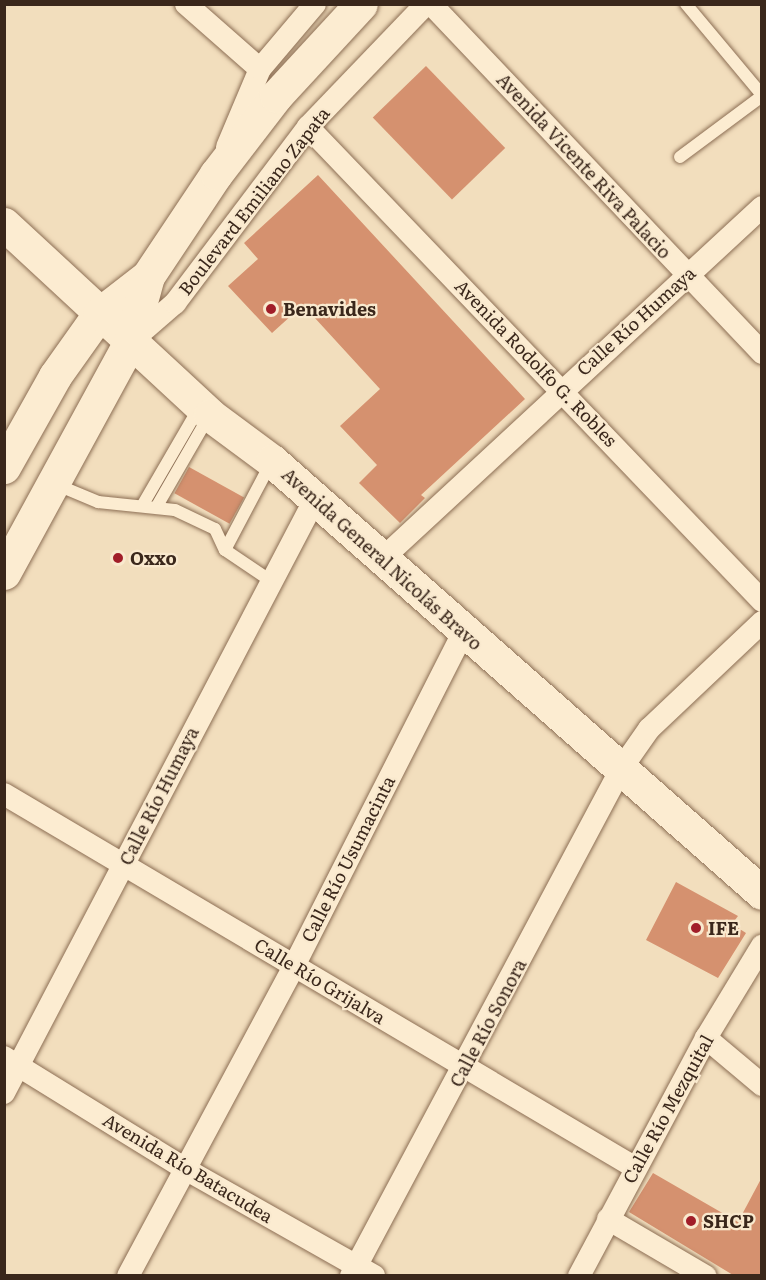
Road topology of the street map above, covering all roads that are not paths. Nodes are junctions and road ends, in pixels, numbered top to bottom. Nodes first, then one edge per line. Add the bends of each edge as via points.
1 (186, 4) edge
2 (315, 4) edge
3 (361, 4) edge
4 (426, 4) edge
5 (431, 4) edge
6 (686, 4) edge
7 (260, 69) junction
8 (762, 95) edge
9 (308, 127) junction
10 (680, 157) dead end
11 (216, 174) junction
12 (762, 207) edge
13 (4, 224) edge
14 (687, 275) junction
15 (148, 276) junction
16 (99, 314) junction
17 (130, 342) junction
18 (762, 353) edge
19 (561, 389) junction
20 (205, 410) junction
21 (272, 461) junction
22 (4, 467) edge
23 (51, 482) junction
24 (315, 499) junction
25 (142, 506) junction
26 (157, 506) junction
27 (225, 550) junction
28 (382, 559) junction
29 (4, 573) edge
30 (271, 581) junction
31 (762, 601) edge
32 (762, 622) edge
33 (464, 631) junction
34 (621, 769) junction
35 (4, 794) edge
36 (124, 865) junction
37 (762, 893) edge
38 (762, 946) edge
39 (294, 966) junction
40 (706, 1038) junction
41 (12, 1061) edge
42 (465, 1067) junction
43 (762, 1085) edge
44 (4, 1093) edge
45 (636, 1167) junction
46 (187, 1170) junction
47 (608, 1219) junction
48 (361, 1272) edge
49 (128, 1275) edge
50 (579, 1275) edge
51 (705, 1275) edge

1 - 7 street
2 - 7 street, Boulevard Emiliano Zapata
3 - 11 main road, Boulevard Emiliano Zapata via 276,96
4 - 9 street, Boulevard Emiliano Zapata
5 - 14 street, Avenida Vicente Riva Palacio
6 - 8 lane
7 - 11 street, Boulevard Emiliano Zapata
8 - 10 lane
9 - 17 street, Boulevard Emiliano Zapata via 175,303
9 - 19 street, Avenida Rodolfo G. Robles
11 - 15 main road, Boulevard Emiliano Zapata
12 - 14 street, Calle Río Humaya
13 - 16 main road, Avenida General Nicolás Bravo
14 - 18 street, Avenida Vicente Riva Palacio
14 - 19 street, Calle Río Humaya
15 - 16 main road, Boulevard Emiliano Zapata
15 - 17 main road, Boulevard Emiliano Zapata
16 - 17 main road, Avenida General Nicolás Bravo
16 - 22 main road, Boulevard Emiliano Zapata via 56,376
17 - 20 main road, Avenida General Nicolás Bravo
17 - 23 main road, Boulevard Emiliano Zapata
19 - 28 street, Calle Río Humaya
19 - 31 street, Avenida Rodolfo G. Robles
20 - 21 main road, Avenida General Nicolás Bravo
20 - 25 lane
20 - 26 lane
21 - 24 main road, Avenida General Nicolás Bravo
21 - 27 lane
23 - 25 lane via 90,501
23 - 29 main road, Boulevard Emiliano Zapata
24 - 28 main road, Avenida General Nicolás Bravo
24 - 30 street, Calle Río Humaya
25 - 26 lane
26 - 27 lane via 215,530
27 - 30 lane
28 - 33 main road, Avenida General Nicolás Bravo
30 - 36 street, Calle Río Humaya
32 - 34 street, Calle Río Sonora via 649,729
33 - 34 main road, Avenida General Nicolás Bravo
33 - 39 street, Calle Río Usumacinta
34 - 37 main road, Avenida General Nicolás Bravo
34 - 42 street, Calle Río Sonora
35 - 36 street, Calle Río Grijalva
36 - 39 street, Calle Río Grijalva
36 - 41 street, Calle Río Humaya
38 - 40 street, Calle Río Mezquital
39 - 42 street, Calle Río Grijalva
39 - 46 street, Calle Río Usumacinta
40 - 43 street
40 - 45 street, Calle Río Mezquital
41 - 44 street, Calle Río Humaya
41 - 46 street, Avenida Río Batacudea
42 - 45 street, Calle Río Grijalva
42 - 48 street, Calle Río Sonora
45 - 47 street, Calle Río Mezquital
46 - 48 street, Avenida Río Batacudea
46 - 49 street, Calle Río Usumacinta
47 - 50 street, Calle Río Mezquital
47 - 51 street

